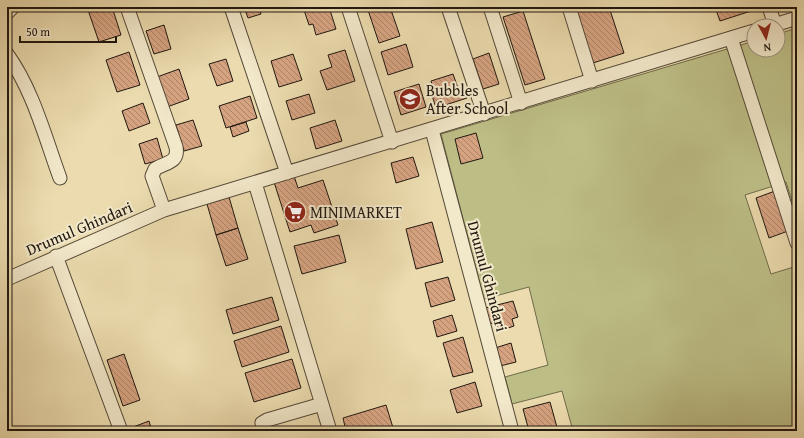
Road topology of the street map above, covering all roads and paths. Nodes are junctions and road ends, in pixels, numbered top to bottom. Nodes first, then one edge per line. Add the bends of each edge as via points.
1 (13, 7) edge
2 (127, 7) edge
3 (231, 7) edge
4 (348, 7) edge
5 (448, 7) edge
6 (490, 7) edge
7 (569, 7) edge
8 (769, 7) edge
9 (7, 13) edge
10 (771, 18) edge
11 (797, 18) edge
12 (786, 21) edge
13 (746, 33) edge
14 (731, 38) junction
15 (7, 54) edge
16 (592, 81) junction
17 (521, 103) junction
18 (484, 114) junction
19 (432, 130) junction
20 (392, 142) junction
21 (287, 173) junction
22 (60, 178) dead end
23 (255, 183) junction
24 (164, 210) junction
25 (797, 244) edge
26 (56, 256) junction
27 (7, 279) edge
28 (322, 404) junction
29 (121, 431) edge
30 (264, 431) edge
31 (330, 431) edge
32 (512, 431) edge

1 - 9 street
2 - 24 street via 178,154 174,161 155,169 152,176
3 - 21 street
4 - 20 street
5 - 18 street
6 - 17 street
7 - 16 street
8 - 10 street
11 - 12 street
13 - 14 street, Drumul Ghindari
14 - 16 street, Drumul Ghindari
14 - 25 street
15 - 22 street via 27,90
16 - 17 street, Drumul Ghindari
17 - 18 street, Drumul Ghindari
18 - 19 street, Drumul Ghindari
19 - 20 street, Drumul Ghindari
19 - 32 street, Drumul Ghindari
20 - 21 street, Drumul Ghindari
21 - 23 street, Drumul Ghindari
23 - 24 street, Drumul Ghindari
23 - 28 street
24 - 26 street, Drumul Ghindari
26 - 27 street, Drumul Ghindari
26 - 29 street
28 - 30 street via 267,420 262,423
28 - 31 street

